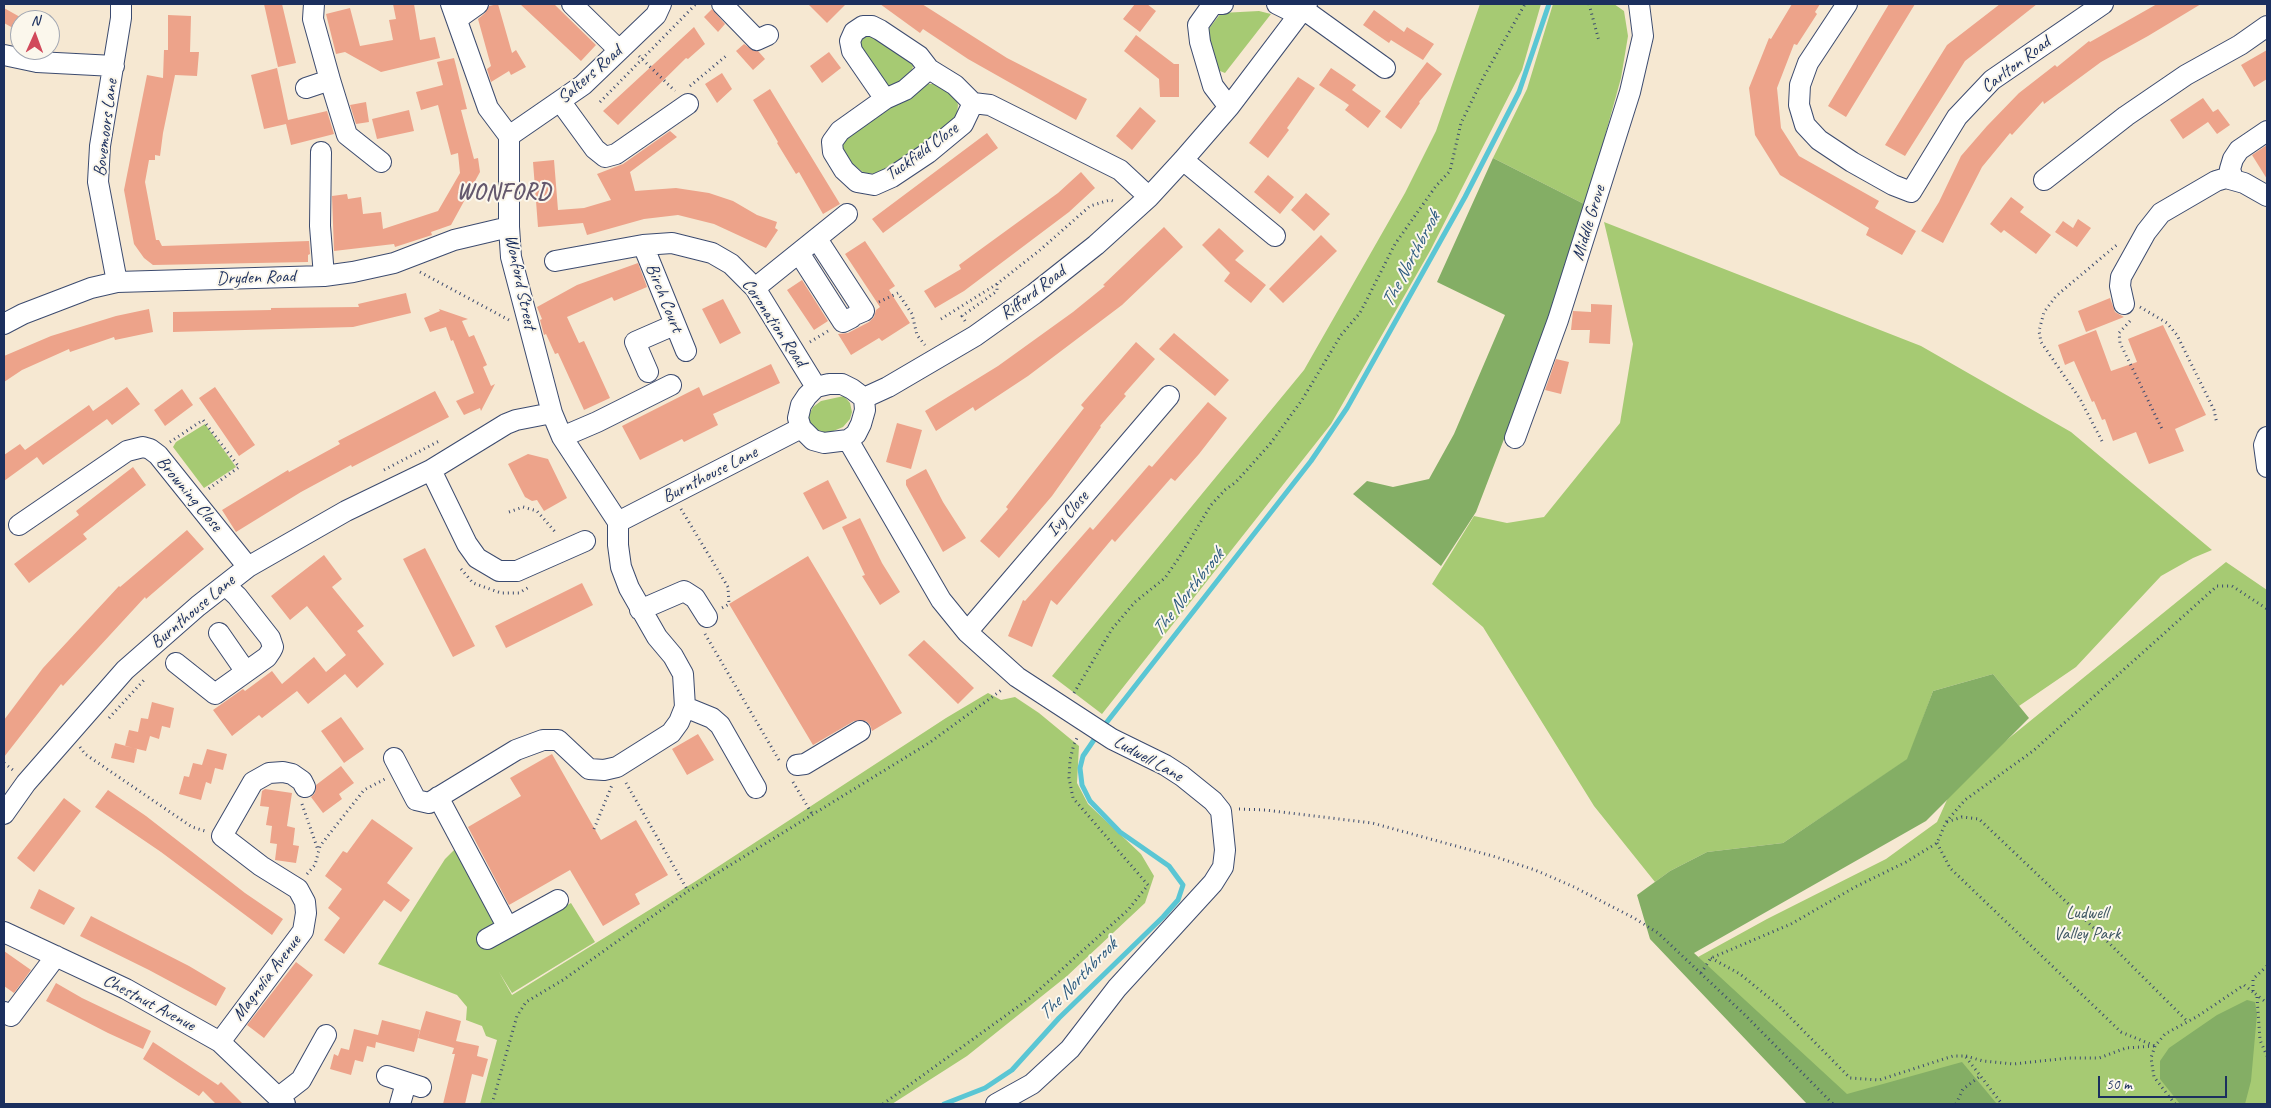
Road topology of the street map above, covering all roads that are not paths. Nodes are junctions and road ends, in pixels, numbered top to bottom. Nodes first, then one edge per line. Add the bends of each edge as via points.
1 (121, 4) edge
2 (314, 4) edge
3 (478, 4) edge
4 (572, 4) edge
5 (661, 4) edge
6 (722, 4) edge
7 (1223, 4) edge
8 (1277, 4) edge
9 (1639, 4) edge
10 (1847, 4) edge
11 (2089, 7) edge
12 (1303, 9) edge
13 (454, 12) edge
14 (2267, 26) edge
15 (768, 35) dead end
16 (619, 50) junction
17 (4, 55) edge
18 (114, 66) junction
19 (929, 68) junction
20 (1385, 68) dead end
21 (330, 80) junction
22 (306, 88) dead end
23 (683, 99) road end
24 (885, 99) junction
25 (560, 101) junction
26 (973, 103) junction
27 (1229, 106) junction
28 (2267, 131) edge
29 (509, 136) junction
30 (321, 152) dead end
31 (1183, 160) junction
32 (381, 162) dead end
33 (2232, 179) junction
34 (2044, 180) dead end
35 (2267, 195) edge
36 (1142, 203) junction
37 (847, 214) dead end
38 (509, 227) junction
39 (1275, 236) dead end
40 (817, 239) junction
41 (643, 245) junction
42 (799, 254) junction
43 (554, 261) dead end
44 (324, 276) junction
45 (116, 282) junction
46 (755, 288) junction
47 (2126, 307) road end
48 (4, 324) edge
49 (674, 325) junction
50 (686, 351) dead end
51 (648, 372) dead end
52 (671, 385) dead end
53 (816, 387) junction
54 (1170, 396) dead end
55 (864, 398) junction
56 (552, 413) junction
57 (800, 428) junction
58 (562, 437) junction
59 (2267, 437) edge
60 (1515, 438) dead end
61 (848, 440) junction
62 (2267, 467) edge
63 (431, 470) junction
64 (618, 522) junction
65 (19, 525) dead end
66 (577, 545) road end
67 (248, 567) junction
68 (225, 585) junction
69 (640, 610) junction
70 (707, 617) road end
71 (967, 632) junction
72 (219, 633) dead end
73 (176, 663) dead end
74 (246, 672) junction
75 (685, 707) junction
76 (860, 731) dead end
77 (398, 764) road end
78 (789, 768) road end
79 (756, 788) dead end
80 (302, 791) road end
81 (438, 797) junction
82 (4, 814) edge
83 (558, 900) dead end
84 (507, 926) junction
85 (4, 932) edge
86 (487, 939) dead end
87 (56, 956) junction
88 (4, 1012) edge
89 (326, 1035) dead end
90 (220, 1042) junction
91 (387, 1076) dead end
92 (282, 1100) edge
93 (400, 1104) edge
94 (996, 1104) edge

1 - 18 street, Bovemoors Lane
2 - 21 street via 314,19
3 - 13 street
4 - 16 street
5 - 16 street, Salters Road via 656,15
6 - 15 street via 757,40
7 - 27 street via 1213,4 1198,25 1214,86
8 - 12 street
9 - 60 street, Middle Grove via 1643,36 1630,92 1572,276
10 - 11 street, Carlton Road via 1808,62 1800,85 1799,105 1805,125 1819,140 1852,162 1911,192 1958,116 1976,96 1992,80
12 - 20 street
12 - 27 street, Rifford Road
13 - 29 street via 488,108
14 - 34 street via 2126,116
16 - 25 street, Salters Road via 583,85
17 - 18 street via 38,62
18 - 45 street, Bovemoors Lane via 100,146 98,182
19 - 24 street, Tuckfield Close via 905,90
19 - 24 street via 919,56 872,26 863,26 854,32 850,41 852,52
19 - 26 street via 955,85
21 - 22 street
21 - 32 street via 347,135
23 - 25 street via 616,154 605,156 595,149
24 - 26 street, Tuckfield Close via 840,132 832,142 833,152 844,170 857,182 874,185 928,153 963,124
25 - 29 street, Salters Road
26 - 36 street via 990,105 1120,170
27 - 31 street, Rifford Road
28 - 33 street via 2239,150 2233,158 2230,168
29 - 38 street, Wonford Street
30 - 44 street via 320,226
31 - 36 street, Rifford Road
31 - 39 street
33 - 35 street
33 - 47 street via 2216,181 2161,213 2146,232 2121,277
36 - 55 street, Rifford Road via 1034,294 936,360
37 - 40 street
38 - 44 street, Dryden Road via 454,240 409,258
38 - 56 street, Wonford Street via 512,257
40 - 42 street
40 - 42 street via 854,316
41 - 43 street, Coronation Road
41 - 46 street, Coronation Road via 672,243 712,253 731,264
41 - 49 street, Birch Court
42 - 46 street
44 - 45 street, Dryden Road
45 - 48 street, Dryden Road via 91,288
46 - 53 street, Coronation Road
49 - 50 street, Birch Court
49 - 51 street via 635,342
52 - 58 street
53 - 55 street via 842,384
53 - 57 street via 801,404
54 - 71 street, Ivy Close
55 - 61 street via 861,424
56 - 58 street, Wonford Street
56 - 63 street, Burnthouse Lane via 516,420
57 - 61 street via 813,440 824,443
57 - 64 street, Burnthouse Lane
58 - 64 street, Wonford Street
59 - 62 street via 2264,445
61 - 71 street, Ludwell Lane via 942,600
63 - 66 street via 467,544 477,558 489,566 499,571 517,571
63 - 67 street, Burnthouse Lane via 346,512
64 - 69 street via 621,567
65 - 67 street, Browning Close via 127,451 143,447 155,453
67 - 68 street, Burnthouse Lane
68 - 74 street via 272,642 273,647 267,657
68 - 82 street, Burnthouse Lane via 125,670 74,746 26,783
69 - 70 street via 684,591 695,598
69 - 75 street via 683,674
71 - 94 street, Ludwell Lane via 1017,677 1112,740 1165,765 1213,801 1221,811 1226,850 1223,866 1213,883 1118,988 1070,1049 1032,1084
72 - 74 street
73 - 74 street via 215,694
75 - 79 street via 712,718 720,725
75 - 81 street via 671,733 616,767 589,769 558,740 544,740 516,750
76 - 78 street via 806,764
77 - 81 street via 416,800 429,803
80 - 90 street, Magnolia Avenue via 302,781 283,772 268,774 253,782 222,836 298,889 305,902 306,913 303,931
81 - 84 street
83 - 84 street
84 - 86 street
85 - 87 street, Chestnut Avenue
87 - 88 street via 11,1016
87 - 90 street, Chestnut Avenue via 126,989
89 - 92 street, Chestnut Avenue via 301,1080
90 - 92 street, Chestnut Avenue
91 - 93 street via 414,1085

